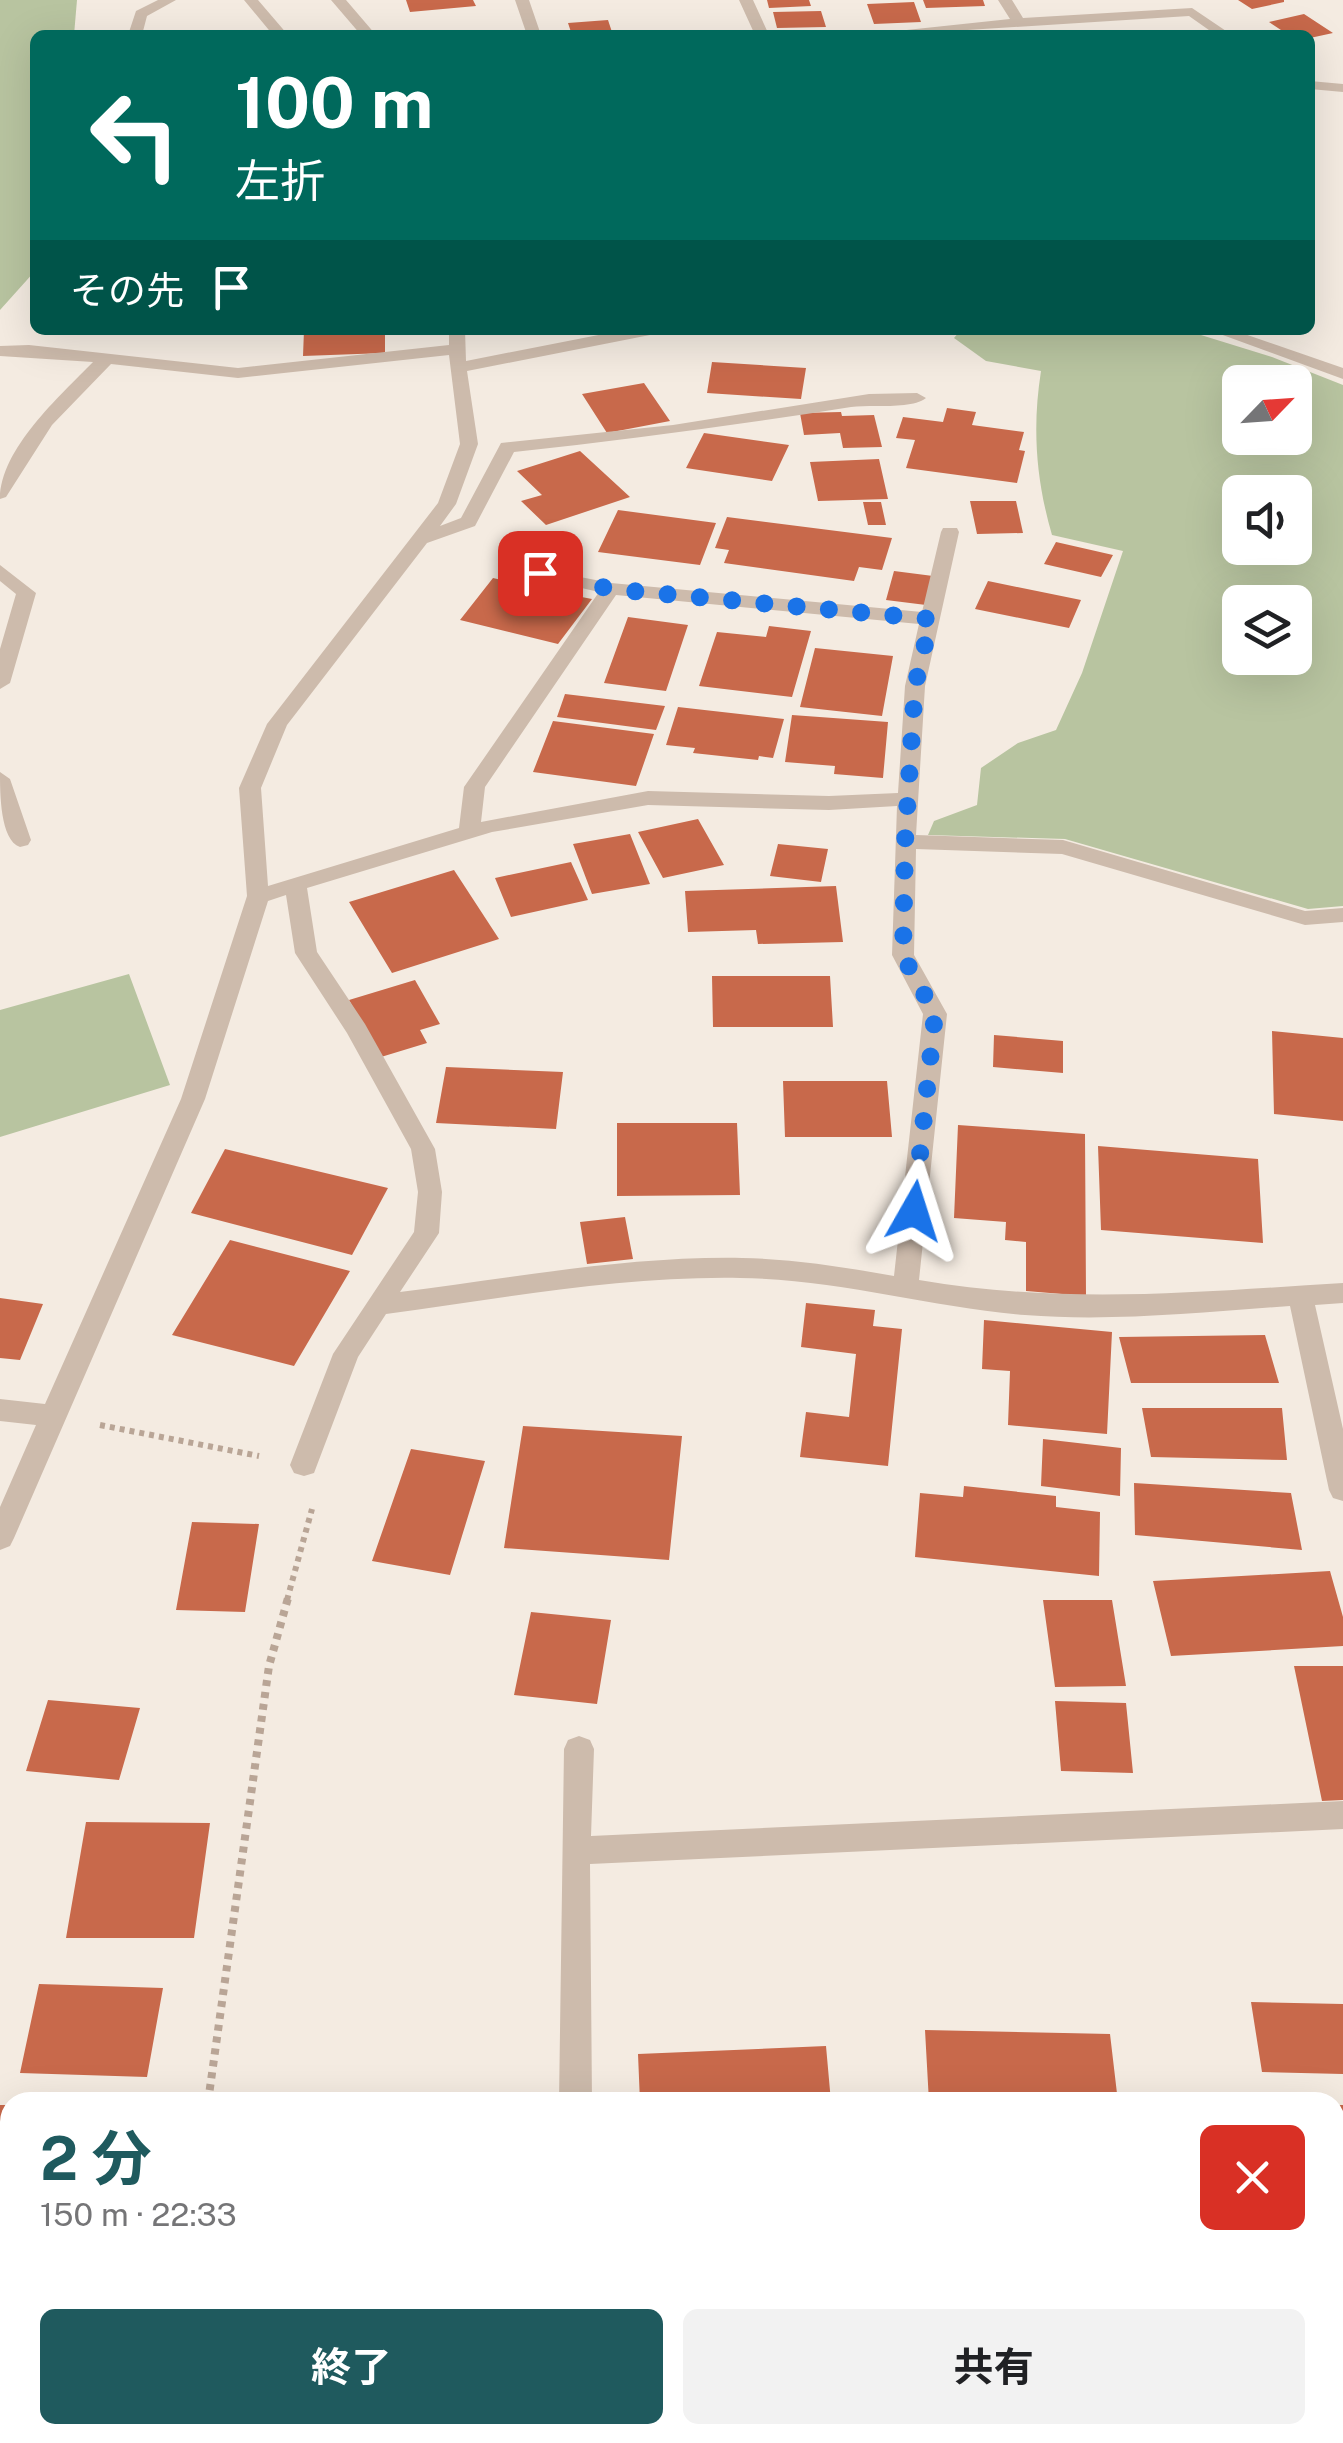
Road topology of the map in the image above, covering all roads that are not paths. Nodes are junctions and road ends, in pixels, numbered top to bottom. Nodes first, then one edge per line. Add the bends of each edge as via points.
1 (169, 0) edge
2 (251, 0) edge
3 (338, 0) edge
4 (522, 0) edge
5 (746, 0) edge
6 (1006, 0) edge
7 (1158, 0) edge
8 (1170, 14) junction
9 (1019, 22) junction
10 (137, 30) edge
11 (277, 30) edge
12 (365, 30) edge
13 (532, 30) edge
14 (760, 30) edge
15 (945, 30) edge
16 (1218, 30) edge
17 (1315, 85) edge
18 (1343, 88) edge
19 (458, 335) edge
20 (617, 335) edge
21 (1231, 335) edge
22 (0, 352) edge
23 (458, 359) junction
24 (105, 360) junction
25 (1343, 374) edge
26 (917, 398) dead end
27 (0, 492) edge
28 (950, 532) dead end
29 (420, 539) junction
30 (505, 565) dead end
31 (0, 571) edge
32 (611, 589) junction
33 (931, 619) junction
34 (0, 683) edge
35 (0, 779) edge
36 (909, 799) junction
37 (468, 832) junction
38 (20, 840) dead end
39 (905, 842) junction
40 (296, 885) junction
41 (258, 896) junction
42 (1343, 915) edge
43 (905, 1290) junction
44 (1343, 1294) edge
45 (1300, 1296) junction
46 (380, 1305) junction
47 (0, 1410) edge
48 (54, 1416) junction
49 (304, 1464) road end
50 (1343, 1490) edge
51 (0, 1538) edge
52 (579, 1748) dead end
53 (1343, 1815) edge
54 (575, 1852) junction
55 (576, 2092) edge

1 - 10 street via 140,14
2 - 11 street
3 - 12 street
4 - 13 street
5 - 14 street
6 - 9 street
7 - 8 street
8 - 9 street
8 - 16 street via 1192,12
9 - 15 street
17 - 18 street
19 - 23 street
20 - 23 street
21 - 25 street
22 - 24 street
23 - 24 street via 238,373
23 - 29 street via 469,444 447,504
24 - 27 street via 45,422
26 - 29 street via 507,446 468,522
28 - 33 street
29 - 41 street via 277,724 250,788
30 - 32 street
31 - 34 street via 26,592
32 - 33 street
32 - 37 street via 475,787
33 - 36 street via 915,686
35 - 38 street
36 - 37 street via 830,804 648,798
36 - 39 street
37 - 40 street
39 - 42 street via 1063,847 1306,918
39 - 43 street via 903,956 935,1014
40 - 41 street
40 - 46 street via 306,953 424,1149 426,1233
41 - 48 street via 193,1099
43 - 45 street via 1063,1307
43 - 46 street via 742,1268 622,1274
44 - 45 street
45 - 50 street
46 - 49 street via 346,1354
47 - 48 street
48 - 51 street
52 - 54 street
53 - 54 street
54 - 55 street

